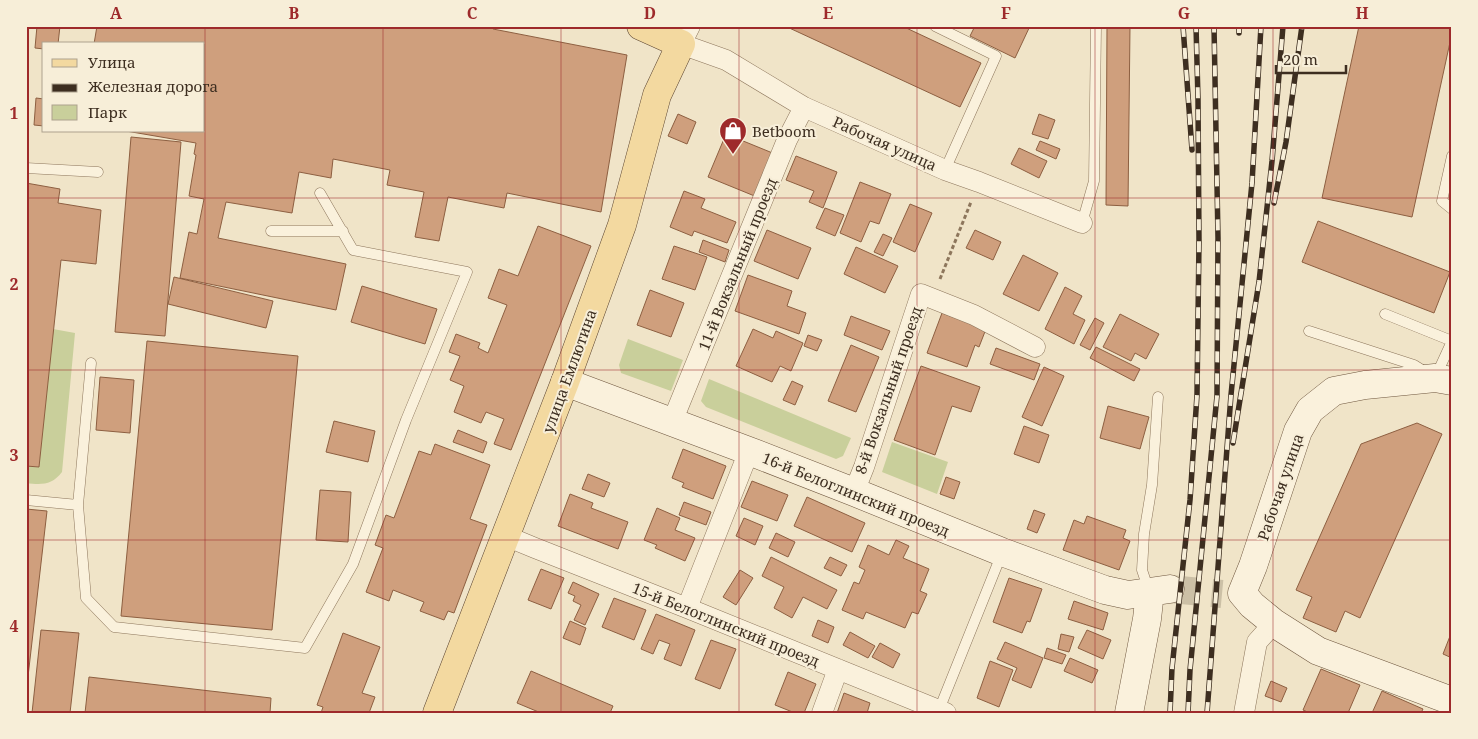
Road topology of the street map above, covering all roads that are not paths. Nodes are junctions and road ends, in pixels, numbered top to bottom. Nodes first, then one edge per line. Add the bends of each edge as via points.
1 (641, 26) edge
2 (935, 26) edge
3 (1096, 26) edge
4 (686, 35) edge
5 (804, 107) junction
6 (1452, 156) edge
7 (26, 168) edge
8 (945, 170) junction
9 (98, 172) dead end
10 (320, 193) dead end
11 (1452, 209) edge
12 (1082, 223) joint
13 (271, 231) dead end
14 (342, 231) junction
15 (1385, 314) dead end
16 (1309, 331) dead end
17 (1035, 347) dead end
18 (91, 362) dead end
19 (1444, 379) edge
20 (565, 382) junction
21 (1158, 397) dead end
22 (672, 422) junction
23 (749, 452) junction
24 (854, 492) junction
25 (26, 500) edge
26 (78, 505) junction
27 (506, 536) junction
28 (1002, 552) junction
29 (1160, 591) junction
30 (687, 608) junction
31 (1274, 623) junction
32 (838, 669) junction
33 (1452, 701) edge
34 (943, 711) edge
35 (437, 713) edge
36 (822, 713) edge
37 (1129, 713) edge
38 (1244, 713) edge

1 - 4 main road, Рабочая улица
2 - 8 lane via 996,56
3 - 12 lane via 1094,181
4 - 5 street, Рабочая улица
4 - 20 main road, улица Емлютина via 657,95 622,225
5 - 8 street, Рабочая улица
5 - 22 street, 11-й Вокзальный проезд
6 - 11 lane via 1442,201
7 - 9 lane
8 - 12 street, Рабочая улица
10 - 14 lane
13 - 14 lane
14 - 26 lane via 354,250 468,272 406,420 353,564 305,648 114,627 86,598
15 - 19 lane via 1452,341
16 - 19 lane via 1414,365
17 - 24 street, 8-й Вокзальный проезд via 974,315 921,294
18 - 26 lane
19 - 31 street, Рабочая улица via 1365,385 1334,391 1310,410 1298,431 1253,566 1232,594
20 - 22 street, 16-й Белоглинский проезд
20 - 27 main road, улица Емлютина
21 - 29 lane via 1142,570
22 - 23 street, 16-й Белоглинский проезд
23 - 24 street, 16-й Белоглинский проезд
23 - 30 street
24 - 28 street, 16-й Белоглинский проезд
25 - 26 lane
27 - 30 street, 15-й Белоглинский проезд
27 - 35 main road, улица Емлютина
28 - 29 street, 16-й Белоглинский проезд via 1105,590 1128,595
28 - 34 lane
29 - 37 street via 1147,619
30 - 32 street, 15-й Белоглинский проезд
31 - 33 street via 1318,651
31 - 38 street via 1257,642
32 - 34 street, 15-й Белоглинский проезд
32 - 36 street

